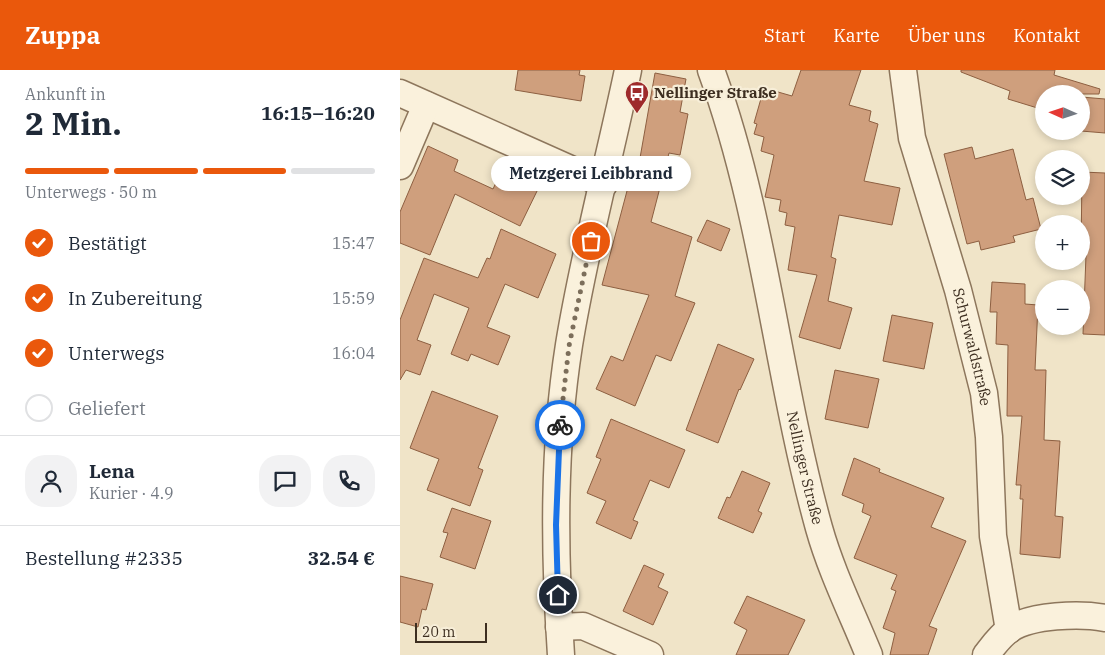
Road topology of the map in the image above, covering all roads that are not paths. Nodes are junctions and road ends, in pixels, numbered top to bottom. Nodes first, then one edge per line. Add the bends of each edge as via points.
1 (628, 70) edge
2 (711, 70) edge
3 (903, 70) edge
4 (400, 93) edge
5 (426, 105) junction
6 (400, 166) edge
7 (604, 184) junction
8 (1105, 618) edge
9 (559, 627) junction
10 (1009, 630) junction
11 (561, 655) edge
12 (650, 655) edge
13 (869, 655) edge
14 (986, 655) edge

1 - 7 street
2 - 13 street, Nellinger Straße via 744,187 819,530
3 - 10 street, Schurwaldstraße via 912,138 968,327 984,394 993,536
4 - 5 street
5 - 6 street
5 - 7 street
7 - 9 street via 577,305 563,393 556,516
8 - 10 street via 1087,615 1042,619
9 - 11 street
9 - 12 street via 583,626
10 - 14 street

